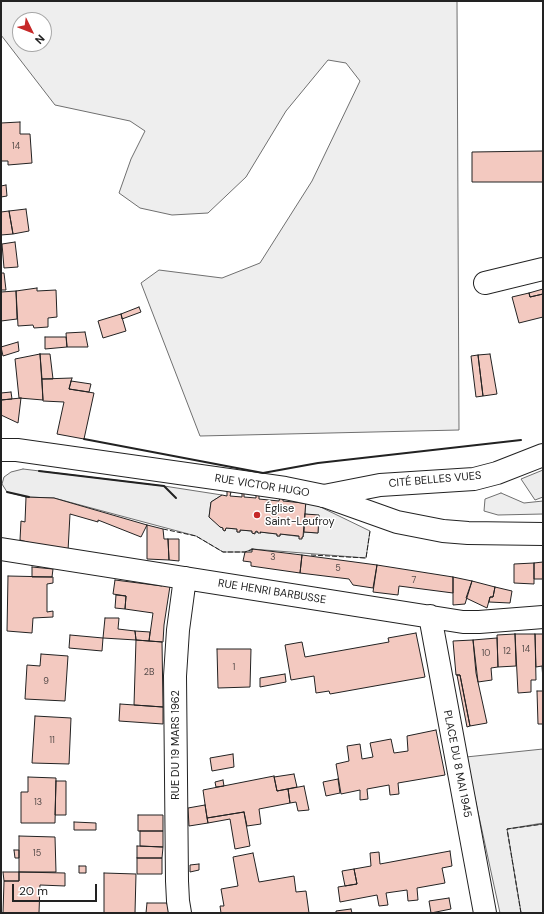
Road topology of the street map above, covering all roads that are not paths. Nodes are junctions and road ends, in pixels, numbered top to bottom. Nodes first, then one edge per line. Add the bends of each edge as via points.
1 (543, 269) edge
2 (485, 283) dead end
3 (1, 450) edge
4 (543, 455) edge
5 (324, 496) junction
6 (543, 534) edge
7 (1, 549) edge
8 (185, 578) junction
9 (430, 616) junction
10 (543, 617) edge
11 (180, 913) edge
12 (485, 913) edge

1 - 2 street
3 - 5 street, RUE VICTOR HUGO via 17,450 285,488
4 - 5 street, CITÉ BELLES VUES via 474,479 380,485
5 - 6 street, RUE VICTOR HUGO via 396,522 443,531
7 - 8 street, RUE HENRI BARBUSSE
8 - 9 street, RUE HENRI BARBUSSE
8 - 11 street, RUE DU 19 MARS 1962 via 175,676 177,881
9 - 10 street, RUE HENRI BARBUSSE via 463,622
9 - 12 street, PLACE DU 8 MAI 1945

